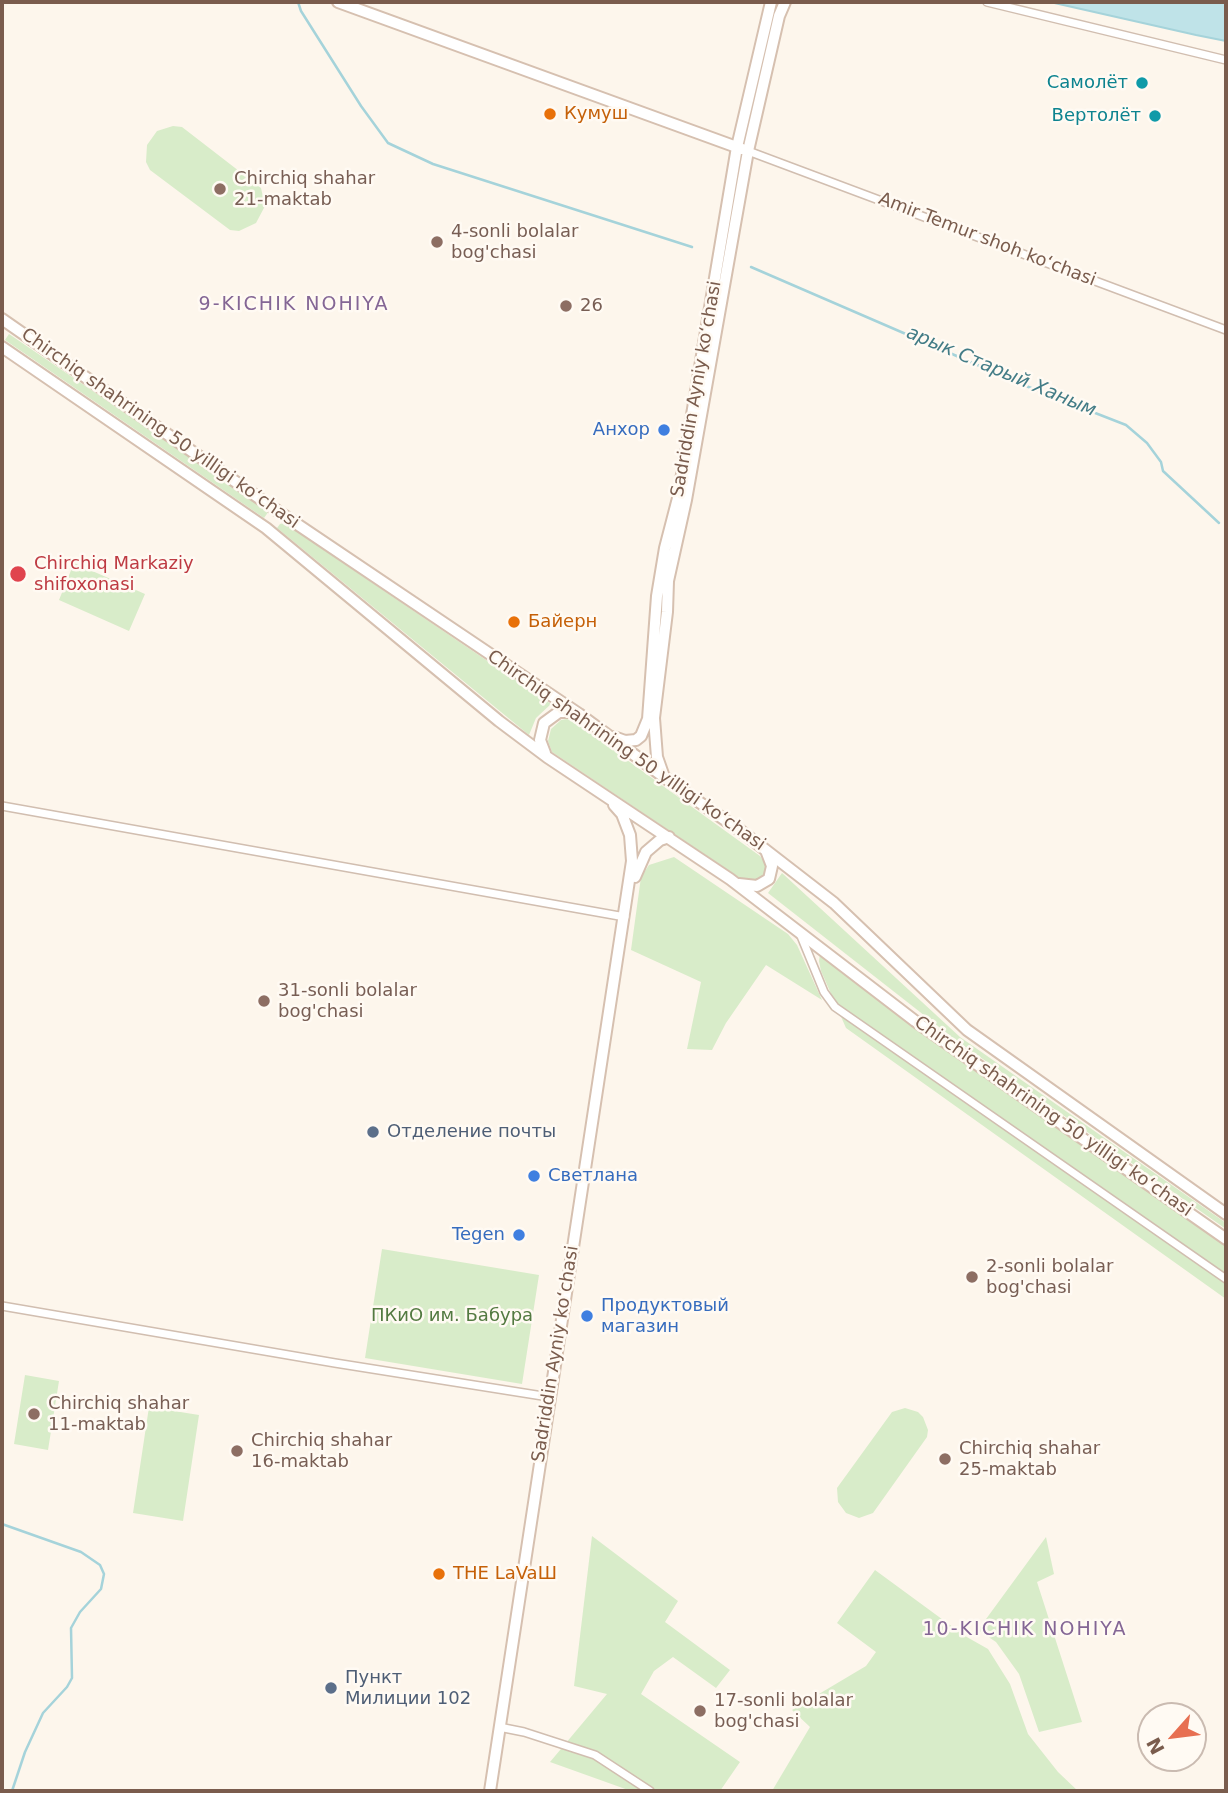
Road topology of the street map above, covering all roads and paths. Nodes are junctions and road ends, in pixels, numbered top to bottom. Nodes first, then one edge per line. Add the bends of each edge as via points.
1 (338, 2) edge
2 (771, 2) edge
3 (785, 2) edge
4 (987, 2) edge
5 (1226, 60) edge
6 (742, 149) junction
7 (4, 325) edge
8 (1226, 330) edge
9 (2, 348) edge
10 (279, 512) junction
11 (266, 528) junction
12 (579, 715) junction
13 (602, 732) junction
14 (547, 757) junction
15 (664, 777) junction
16 (608, 798) junction
17 (2, 806) edge
18 (668, 837) junction
19 (757, 843) junction
20 (730, 879) junction
21 (625, 917) junction
22 (800, 931) junction
23 (1226, 1214) edge
24 (1226, 1239) edge
25 (1225, 1276) edge
26 (2, 1306) edge
27 (549, 1397) junction
28 (499, 1727) junction
29 (490, 1791) edge
30 (650, 1791) edge

1 - 6 main road, Amir Temur shoh ko‘chasi
2 - 6 main road, Sadriddin Ayniy ko‘chasi
3 - 6 main road, Sadriddin Ayniy ko‘chasi
4 - 5 street
6 - 8 street, Amir Temur shoh ko‘chasi
6 - 13 main road, Sadriddin Ayniy ko‘chasi via 661,572 648,719 641,736 633,741
6 - 15 main road, Sadriddin Ayniy ko‘chasi via 686,500 668,581 654,718 657,757
7 - 10 main road, Chirchiq shahrining 50 yilligi koʻchasi
9 - 11 main road, Chirchiq shahrining 50 yilligi koʻchasi
10 - 11 main road
10 - 12 main road, Chirchiq shahrining 50 yilligi koʻchasi
11 - 14 main road, Chirchiq shahrining 50 yilligi koʻchasi
12 - 13 main road, Chirchiq shahrining 50 yilligi koʻchasi
12 - 14 main road via 559,712 544,723 540,740
13 - 15 main road, Chirchiq shahrining 50 yilligi koʻchasi
14 - 16 main road, Chirchiq shahrining 50 yilligi koʻchasi
15 - 19 main road, Chirchiq shahrining 50 yilligi koʻchasi
16 - 18 main road, Chirchiq shahrining 50 yilligi koʻchasi
16 - 21 main road via 622,814 632,842
17 - 21 street
18 - 20 main road, Chirchiq shahrining 50 yilligi koʻchasi
18 - 21 main road via 652,845 641,861
19 - 20 main road via 771,862 769,878 752,886
19 - 23 main road, Chirchiq shahrining 50 yilligi koʻchasi via 834,903 968,1030
20 - 22 main road, Chirchiq shahrining 50 yilligi koʻchasi
21 - 27 main road, Sadriddin Ayniy ko‘chasi
22 - 24 main road, Chirchiq shahrining 50 yilligi koʻchasi via 915,1021
22 - 25 street via 824,992 835,1007
26 - 27 street
27 - 28 main road, Sadriddin Ayniy ko‘chasi
28 - 29 main road, Sadriddin Ayniy ko‘chasi
28 - 30 street via 594,1755

